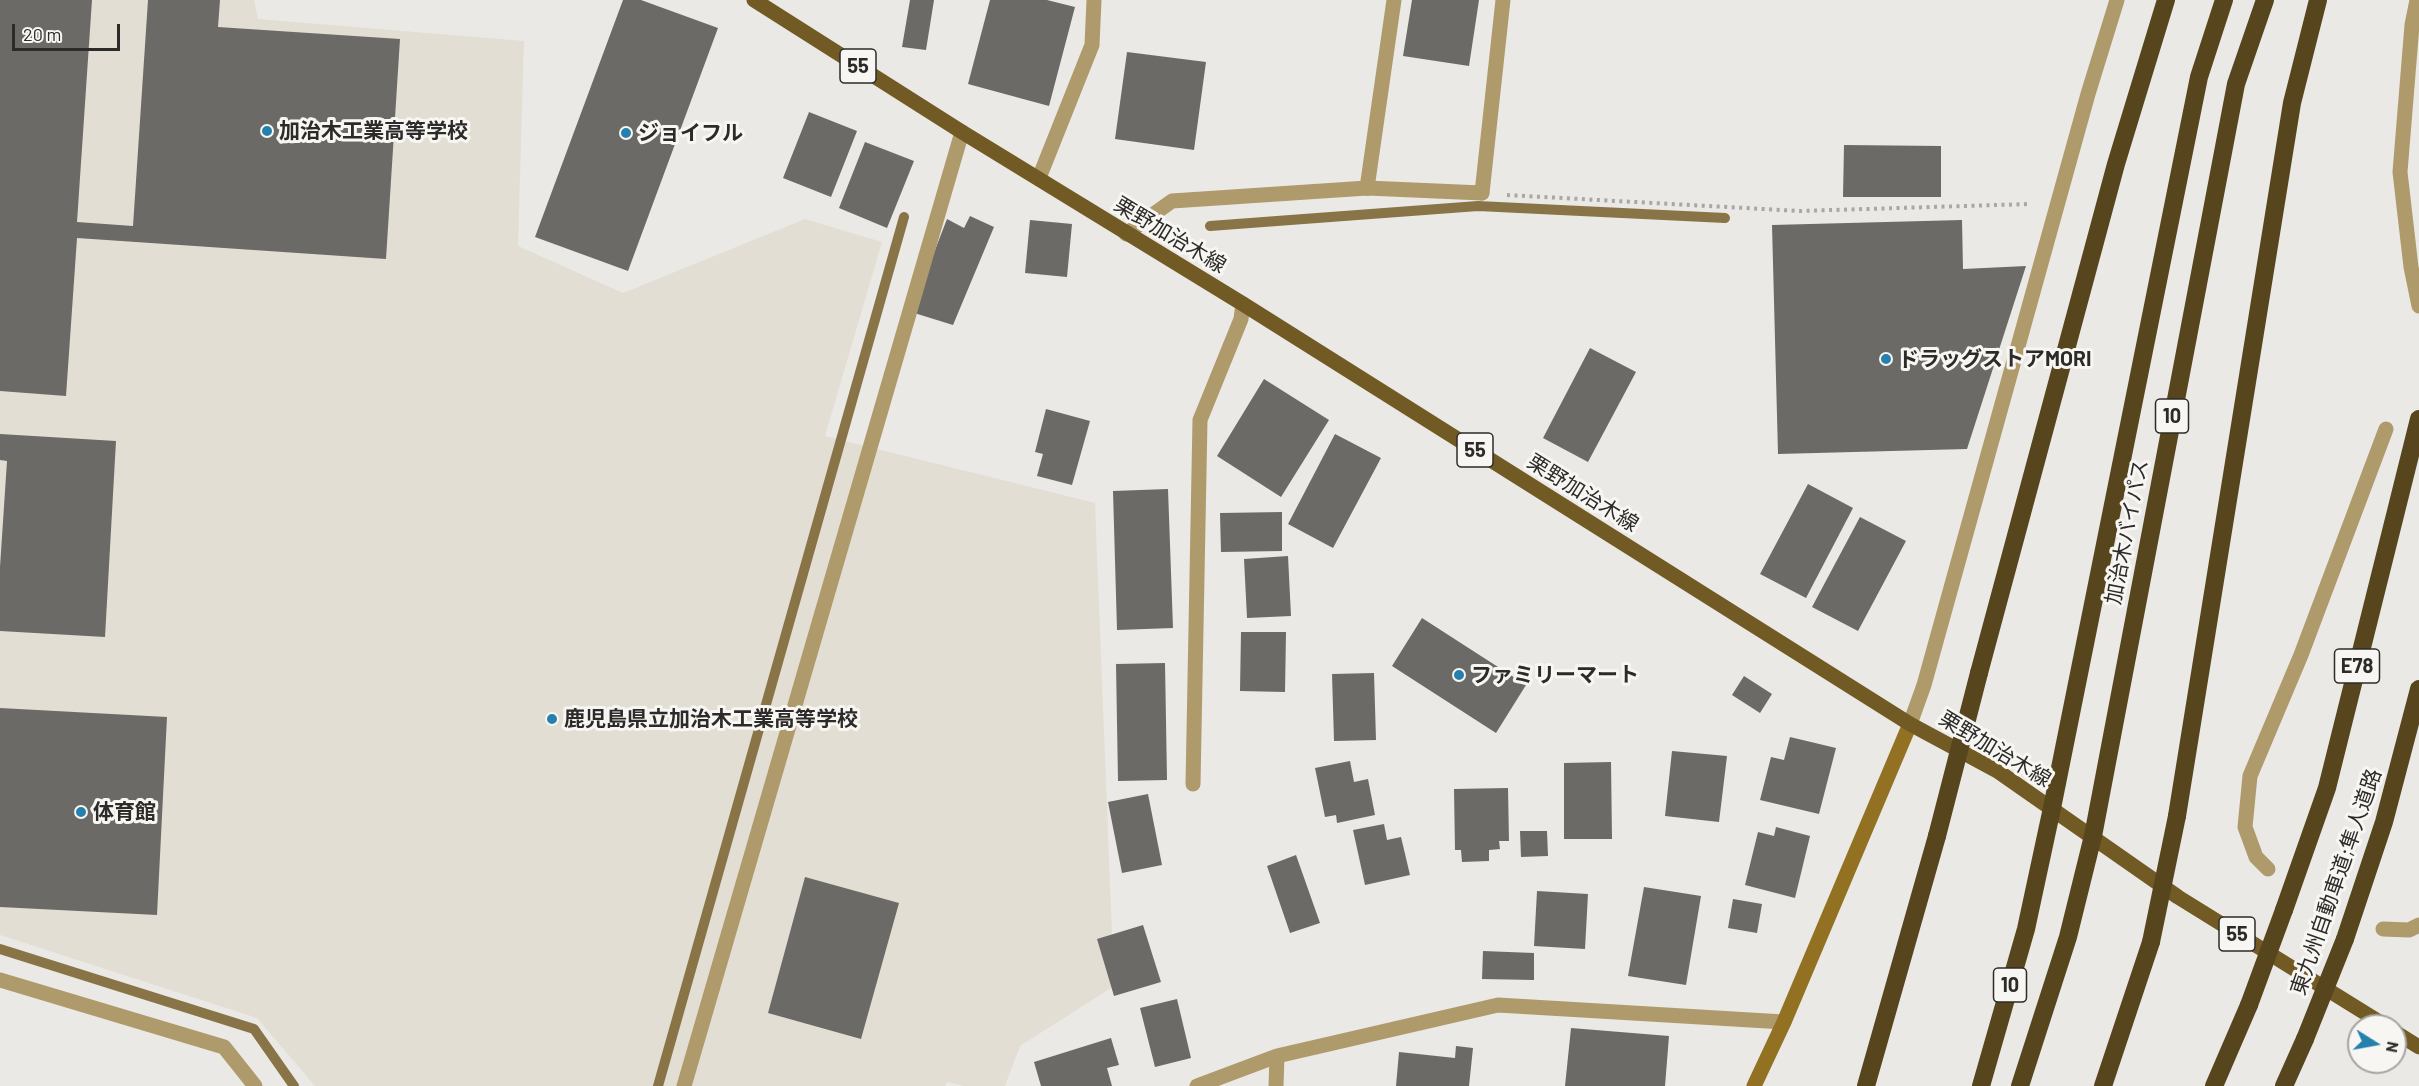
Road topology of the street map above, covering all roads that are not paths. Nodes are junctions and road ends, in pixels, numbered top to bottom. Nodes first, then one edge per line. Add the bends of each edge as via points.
1 (754, 0) edge
2 (1094, 0) edge
3 (1394, 0) edge
4 (1503, 0) edge
5 (2117, 0) edge
6 (2166, 0) edge
7 (2224, 0) edge
8 (2265, 0) edge
9 (2318, 0) edge
10 (2416, 0) edge
11 (962, 132) junction
12 (1040, 178) junction
13 (1367, 188) junction
14 (1126, 234) junction
15 (1242, 304) junction
16 (2419, 306) edge
17 (2419, 419) edge
18 (2386, 429) dead end
19 (2419, 689) edge
20 (1910, 724) junction
21 (1192, 784) dead end
22 (2052, 808) junction
23 (2093, 836) junction
24 (2268, 869) dead end
25 (2419, 925) edge
26 (2383, 929) dead end
27 (0, 980) edge
28 (2367, 1014) edge
29 (1784, 1022) junction
30 (1276, 1056) junction
31 (255, 1086) edge
32 (684, 1086) edge
33 (1197, 1086) edge
34 (1276, 1086) edge
35 (1754, 1086) edge
36 (1866, 1086) edge
37 (1981, 1086) edge
38 (2020, 1086) edge
39 (2103, 1086) edge
40 (2214, 1086) edge
41 (2284, 1086) edge

1 - 11 main road, 栗野加治木線 / 55
2 - 12 street via 1092,45
3 - 13 street
4 - 13 street via 1482,193
5 - 20 street
6 - 36 highway, bridge via 2116,164 1937,836
7 - 22 highway, 加治木バイパス / 10 via 2199,77
8 - 23 highway, 加治木バイパス / 10 via 2236,84
9 - 39 highway, bridge via 2292,103 2177,816 2151,942
10 - 16 street via 2400,172
11 - 12 main road, 栗野加治木線 / 55
11 - 32 street
12 - 14 main road, 栗野加治木線 / 55
13 - 14 street via 1172,201
14 - 15 main road, 栗野加治木線 / 55
15 - 20 main road, 栗野加治木線 / 55
15 - 21 street via 1241,319 1200,420
17 - 40 highway, 東九州自動車道;隼人道路 / E78, bridge via 2327,788 2248,1005
18 - 24 street via 2301,655 2250,776 2245,827 2256,857
19 - 41 highway, 東九州自動車道;隼人道路, bridge via 2384,822 2345,939
20 - 22 main road, 栗野加治木線 / 55 via 1999,772
20 - 29 street
22 - 23 main road, 栗野加治木線 / 55
22 - 37 highway, 加治木バイパス / 10 via 2026,928
23 - 28 main road, 栗野加治木線 / 55 via 2178,897
23 - 38 highway, 加治木バイパス / 10
25 - 26 street via 2409,930
27 - 31 street via 224,1047
29 - 30 street via 1498,1005
29 - 35 street
30 - 33 street
30 - 34 street

